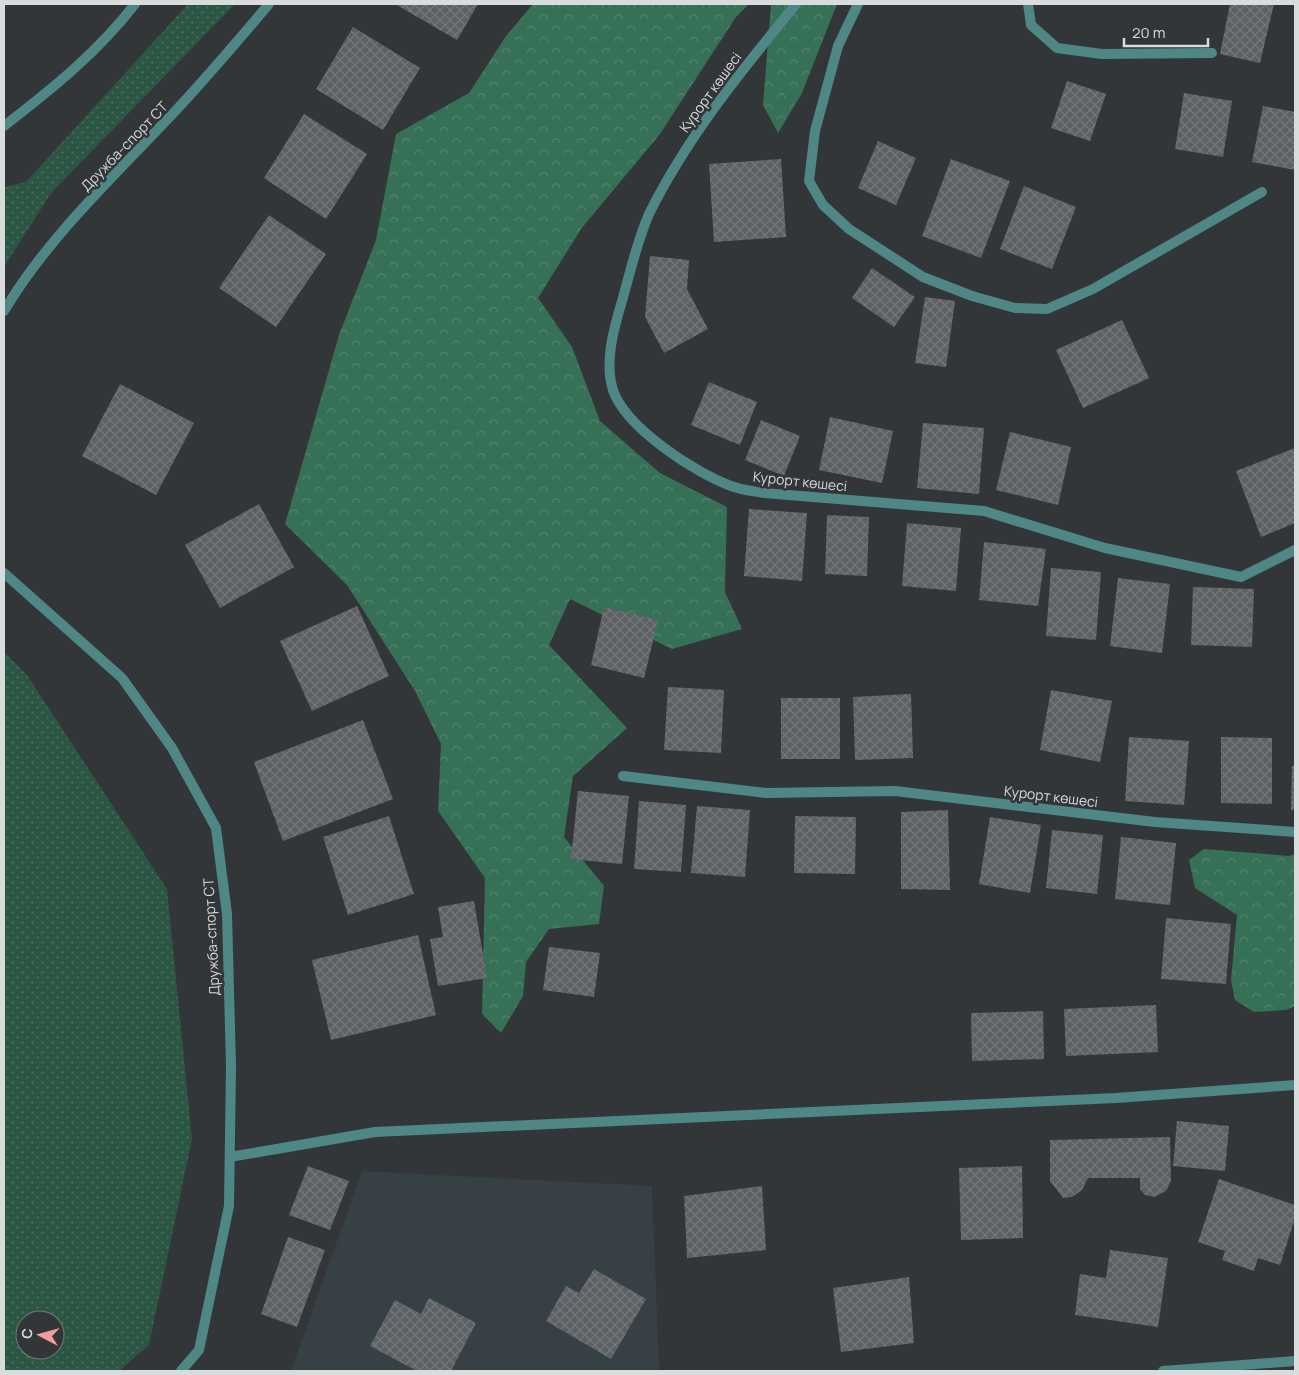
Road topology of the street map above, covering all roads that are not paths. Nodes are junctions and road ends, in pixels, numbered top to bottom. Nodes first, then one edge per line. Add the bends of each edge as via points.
1 (135, 4) edge
2 (269, 4) edge
3 (796, 4) edge
4 (858, 4) edge
5 (1028, 4) edge
6 (1212, 53) dead end
7 (4, 126) edge
8 (1262, 192) dead end
9 (4, 311) edge
10 (1295, 550) edge
11 (4, 572) edge
12 (624, 776) dead end
13 (1295, 832) edge
14 (1295, 1085) edge
15 (230, 1157) junction
16 (1295, 1361) edge
17 (180, 1371) edge
18 (1162, 1371) edge

1 - 7 street via 113,32 56,86
2 - 9 street, Дружба-спорт СТ via 196,90 84,207 19,286
3 - 10 street, Курорт көшесі via 690,140 649,216 613,333 612,390 622,408 645,433 687,465 731,486 756,491 984,511 1105,548 1241,577
4 - 8 street via 838,46 815,131 809,181 823,205 849,229 923,277 1015,308 1048,309 1093,289
5 - 6 street via 1031,24 1057,48 1102,54
11 - 15 street, Дружба-спорт СТ via 122,678 172,748 216,828 226,914
12 - 13 street, Курорт көшесі via 766,793 895,791 1155,822
14 - 15 street via 1107,1098 375,1132
15 - 17 street, Дружба-спорт СТ via 229,1206 199,1350
16 - 18 street

